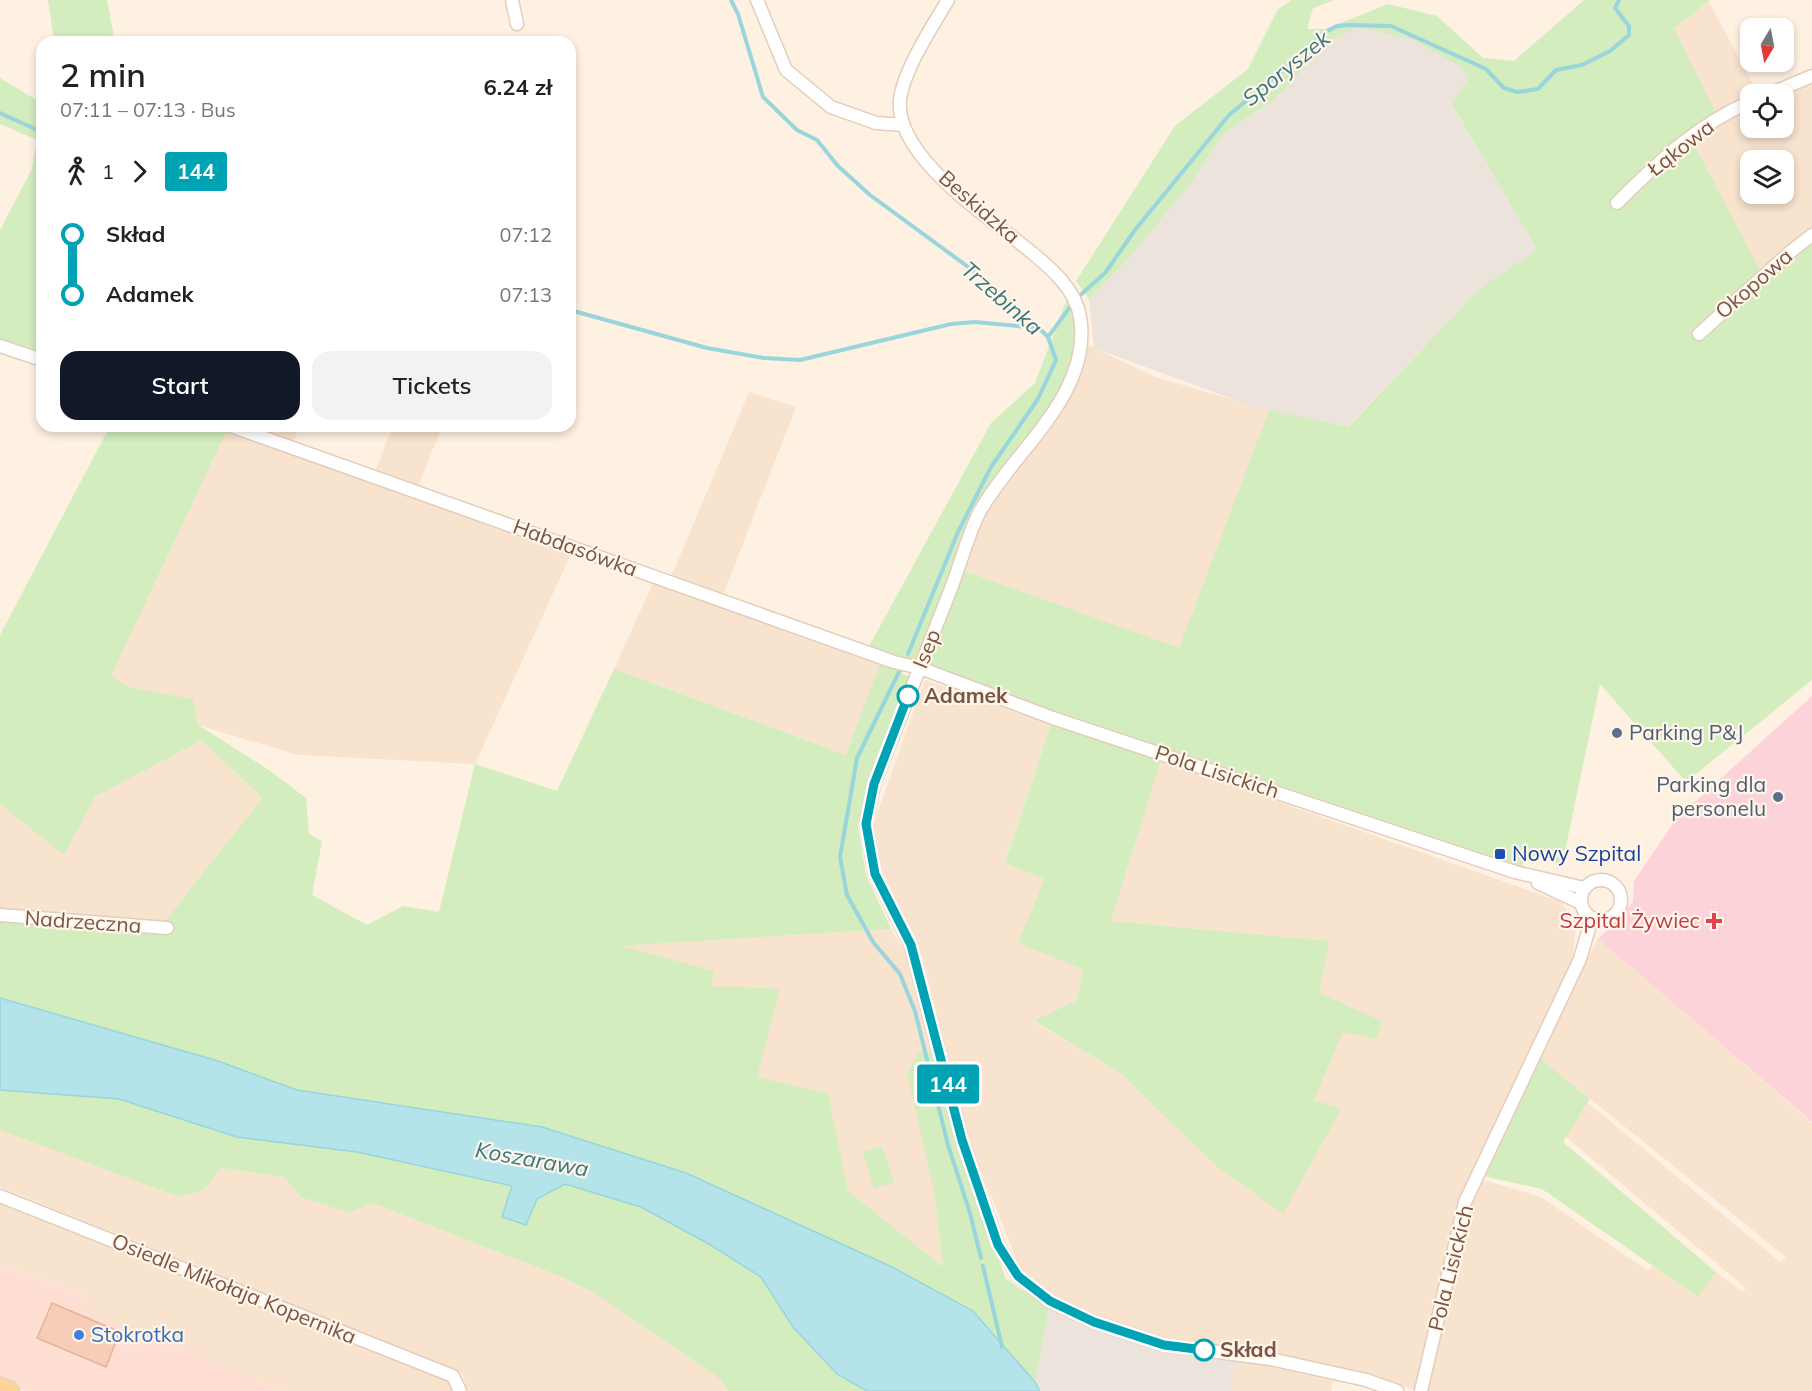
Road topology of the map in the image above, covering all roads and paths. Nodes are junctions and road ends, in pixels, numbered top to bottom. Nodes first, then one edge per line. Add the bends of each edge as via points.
1 (512, 0) edge
2 (758, 0) edge
3 (948, 0) edge
4 (518, 24) dead end
5 (1812, 76) edge
6 (1793, 84) edge
7 (1740, 106) edge
8 (903, 125) junction
9 (1617, 203) dead end
10 (1812, 236) edge
11 (1699, 334) dead end
12 (1080, 341) joint
13 (0, 345) edge
14 (36, 358) edge
15 (248, 432) edge
16 (920, 668) junction
17 (1515, 872) junction
18 (1584, 888) junction
19 (1581, 903) junction
20 (0, 915) edge
21 (1592, 918) junction
22 (167, 928) dead end
23 (0, 1196) edge
24 (0, 1387) edge
25 (10, 1391) edge
26 (460, 1391) edge
27 (1397, 1391) edge
28 (1421, 1391) edge

1 - 4 street
2 - 8 street via 786,70 831,107 876,123
3 - 8 street, Beskidzka via 918,51 900,99
5 - 6 street
7 - 9 street, Łąkowa via 1657,163
8 - 12 street, Beskidzka via 941,178 1043,261 1070,291 1081,319
10 - 11 street, Okopowa
12 - 16 street, Isep via 1061,401 979,513
13 - 14 street
15 - 16 street, Habdasówka
16 - 17 street, Pola Lisickich via 1053,717
16 - 27 street, Isep via 874,784 866,824 875,874 915,956 962,1140 998,1245 1018,1276 1050,1301 1094,1322 1164,1345 1271,1359 1366,1380
17 - 18 street, Pola Lisickich
17 - 19 street, Pola Lisickich
18 - 19 street
18 - 21 street via 1602,880 1614,884 1621,896 1620,909 1611,918
19 - 21 street
20 - 22 street, Nadrzeczna
21 - 28 street, Pola Lisickich via 1580,959 1465,1202
23 - 26 street, Osiedle Mikołaja Kopernika via 453,1376
24 - 25 main road

